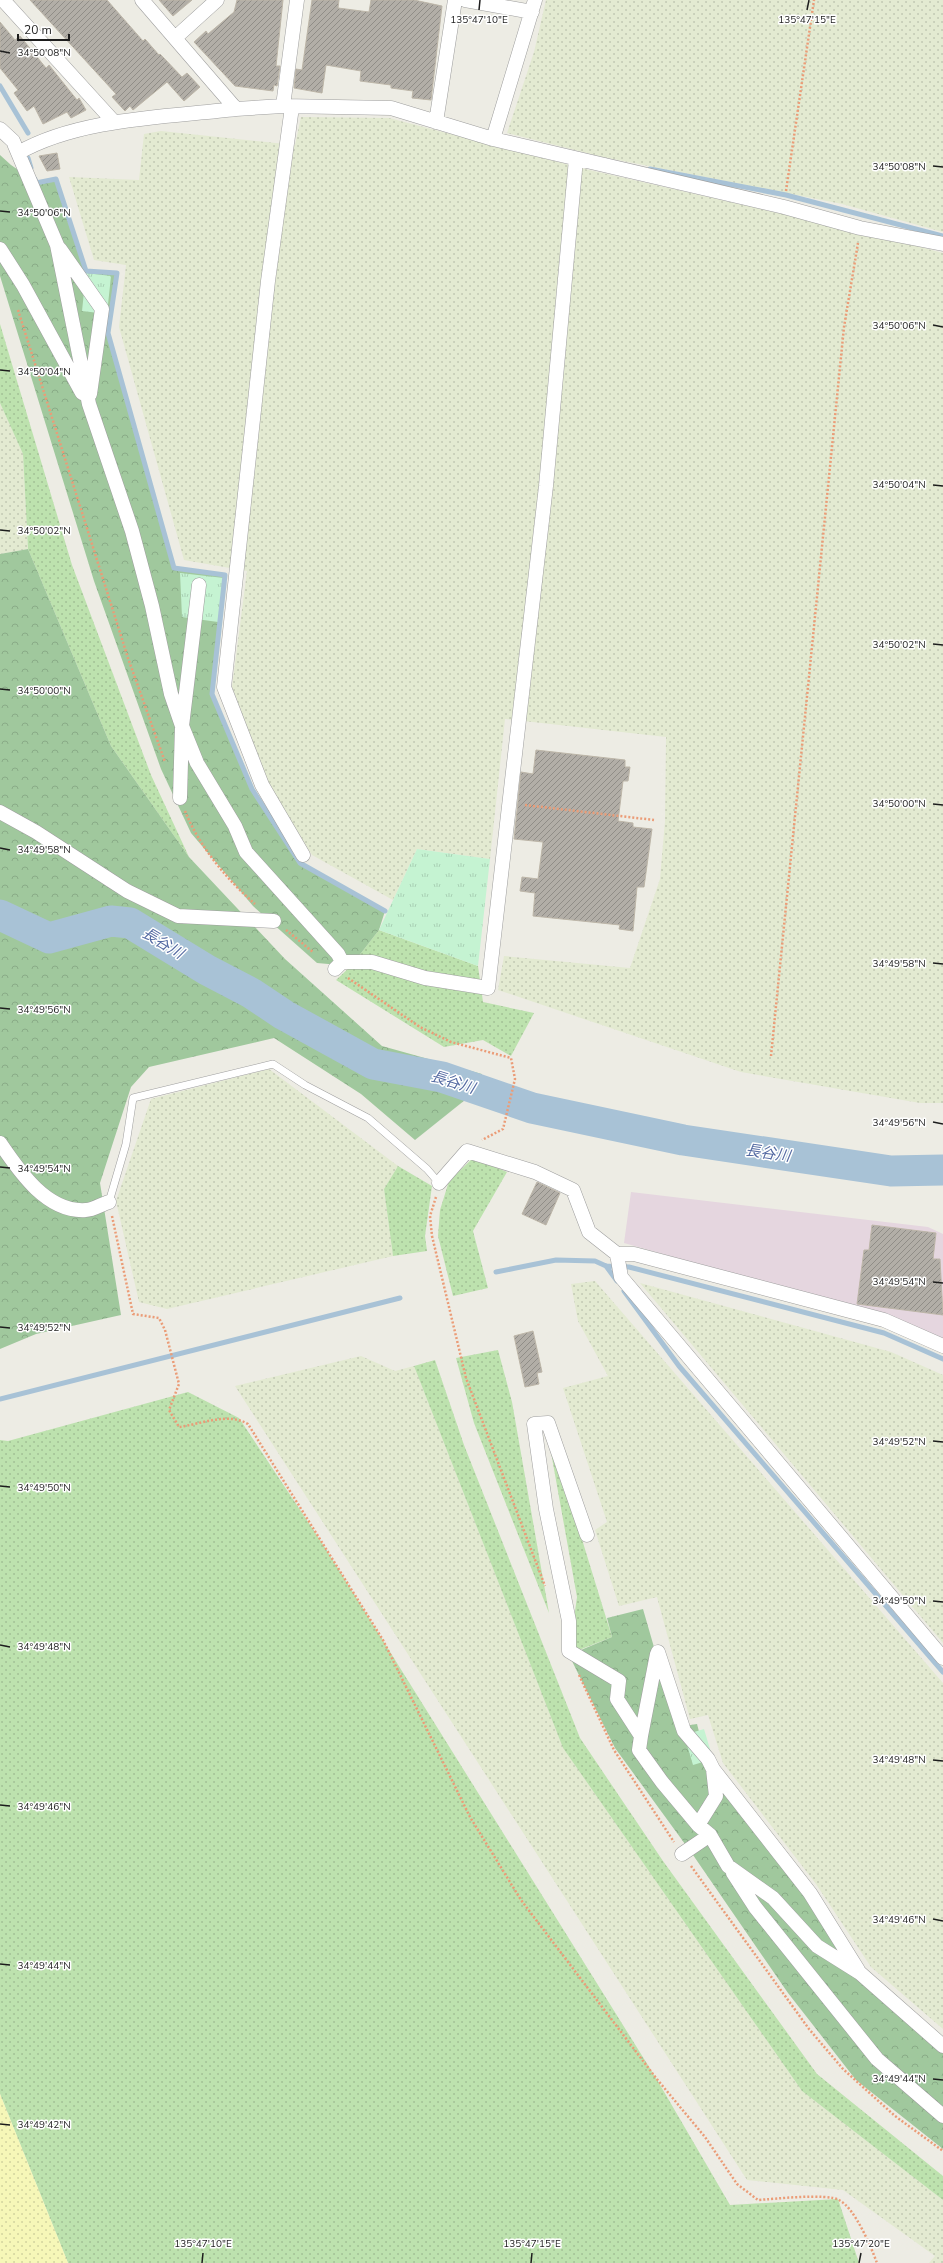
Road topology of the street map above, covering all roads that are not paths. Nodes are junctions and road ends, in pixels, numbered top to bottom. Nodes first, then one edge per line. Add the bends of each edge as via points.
1 (3, 0) edge
2 (142, 0) edge
3 (217, 0) edge
4 (297, 0) edge
5 (455, 0) edge
6 (465, 0) edge
7 (533, 6) edge
8 (175, 38) junction
9 (287, 107) junction
10 (236, 109) junction
11 (114, 122) junction
12 (436, 122) junction
13 (0, 129) edge
14 (493, 139) junction
15 (18, 153) junction
16 (576, 159) junction
17 (943, 244) edge
18 (57, 245) junction
19 (0, 249) edge
20 (88, 404) junction
21 (199, 585) dead end
22 (182, 726) junction
23 (180, 798) dead end
24 (0, 812) edge
25 (303, 855) dead end
26 (274, 921) dead end
27 (0, 1143) edge
28 (439, 1183) joint
29 (109, 1202) joint
30 (617, 1254) junction
31 (943, 1346) edge
32 (587, 1535) dead end
33 (943, 1658) edge
34 (641, 1736) junction
35 (713, 1769) junction
36 (698, 1825) junction
37 (710, 1835) junction
38 (682, 1854) dead end
39 (728, 1866) junction
40 (860, 1973) junction
41 (943, 2046) edge
42 (943, 2116) edge

1 - 11 street
2 - 8 street
3 - 8 street
4 - 9 street
5 - 12 street
6 - 7 street
7 - 14 street
8 - 10 street
9 - 10 street
9 - 12 street via 391,108
9 - 25 street via 224,687 262,785
10 - 11 street
11 - 15 street via 35,143
12 - 14 street
13 - 15 street via 12,141
14 - 16 street
15 - 18 street
16 - 17 street via 784,207 860,228
16 - 22 street via 546,486 488,988 425,978 372,962 338,965 338,954 246,852 236,826 197,763
18 - 20 street
18 - 20 street via 102,309
19 - 20 street
20 - 22 street via 132,531 171,694
21 - 22 street
22 - 23 street
24 - 26 street via 36,832 127,892 178,916
27 - 29 street via 46,1198 66,1208 86,1210
28 - 29 lane via 427,1169 368,1118 305,1085 273,1064 133,1098 126,1144
28 - 30 street via 467,1151 535,1172 573,1190 589,1232
30 - 31 street via 634,1254 884,1320
30 - 33 street via 621,1278
32 - 34 street via 548,1423 534,1424 546,1509 569,1621 569,1651 619,1681 617,1699
34 - 35 street via 658,1652 684,1731 708,1758
34 - 36 street via 639,1750
35 - 36 street via 716,1796
35 - 40 street via 810,1893
36 - 37 street
37 - 38 street
37 - 39 street
39 - 40 street via 773,1898 817,1946
39 - 42 street via 755,1907 877,2059
40 - 41 street

